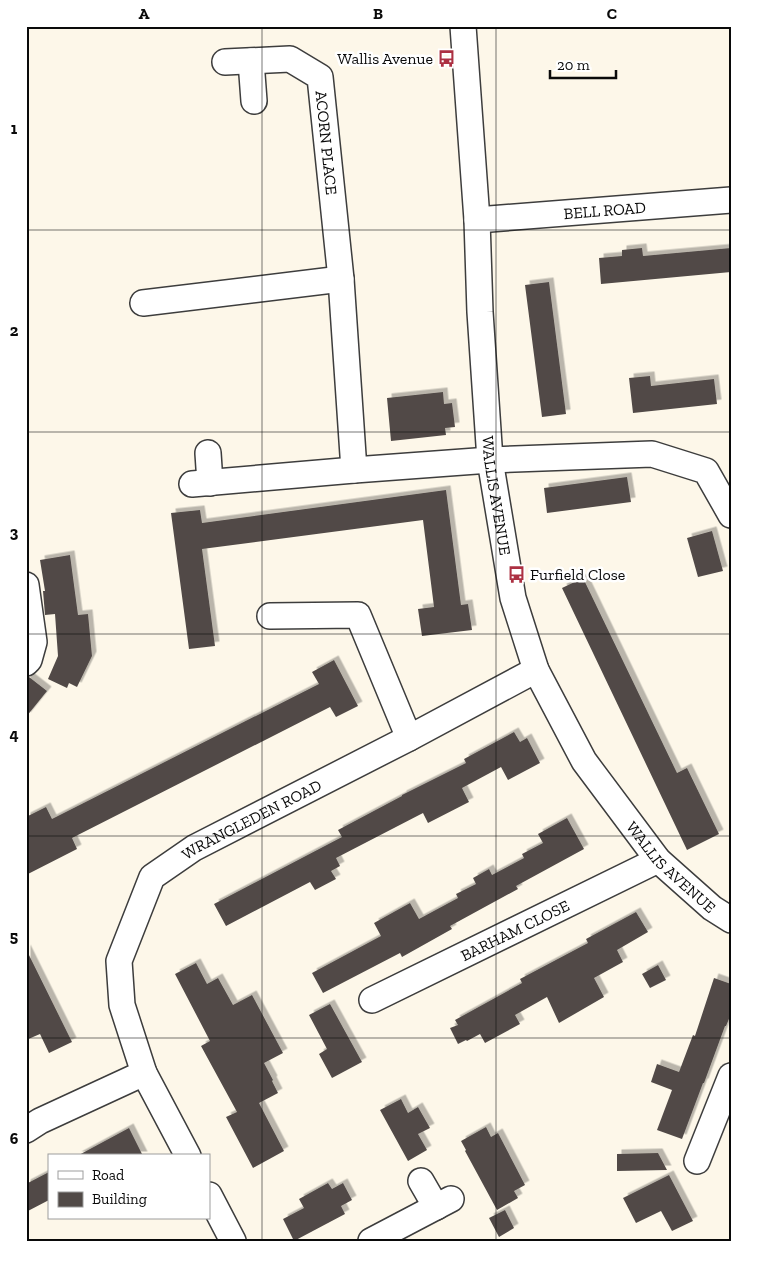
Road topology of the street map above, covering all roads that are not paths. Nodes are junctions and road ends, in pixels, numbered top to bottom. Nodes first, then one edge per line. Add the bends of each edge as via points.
1 (464, 26) edge
2 (251, 61) junction
3 (225, 62) dead end
4 (254, 102) dead end
5 (731, 200) edge
6 (477, 220) junction
7 (341, 279) junction
8 (143, 303) dead end
9 (208, 453) dead end
10 (490, 460) junction
11 (354, 470) junction
12 (731, 515) edge
13 (27, 596) edge
14 (270, 616) dead end
15 (26, 664) edge
16 (536, 670) junction
17 (409, 738) junction
18 (658, 860) junction
19 (731, 920) edge
20 (372, 1000) dead end
21 (144, 1073) junction
22 (731, 1076) edge
23 (26, 1130) edge
24 (187, 1154) edge
25 (697, 1161) dead end
26 (421, 1181) dead end
27 (210, 1197) edge
28 (233, 1241) edge
29 (371, 1241) edge

1 - 6 street, WALLIS AVENUE
2 - 3 street, ACORN PLACE
2 - 4 street
2 - 7 street, ACORN PLACE via 290,59 320,77
5 - 6 street, BELL ROAD
6 - 10 street, WALLIS AVENUE
7 - 8 street
7 - 11 street, ACORN PLACE
9 - 11 street via 201,484
10 - 11 street
10 - 12 street via 652,454 706,471
10 - 16 street, WALLIS AVENUE via 513,598
13 - 15 street via 34,642
14 - 17 street via 358,615
16 - 17 street, WRANGLEDEN ROAD
16 - 18 street, WALLIS AVENUE via 584,761
17 - 21 street, WRANGLEDEN ROAD via 194,848 152,877 119,962 122,1005
18 - 19 street, WALLIS AVENUE via 712,908
18 - 20 street, BARHAM CLOSE
21 - 23 street
21 - 24 street, WRANGLEDEN ROAD
22 - 25 street
26 - 29 street via 444,1203
27 - 28 street

